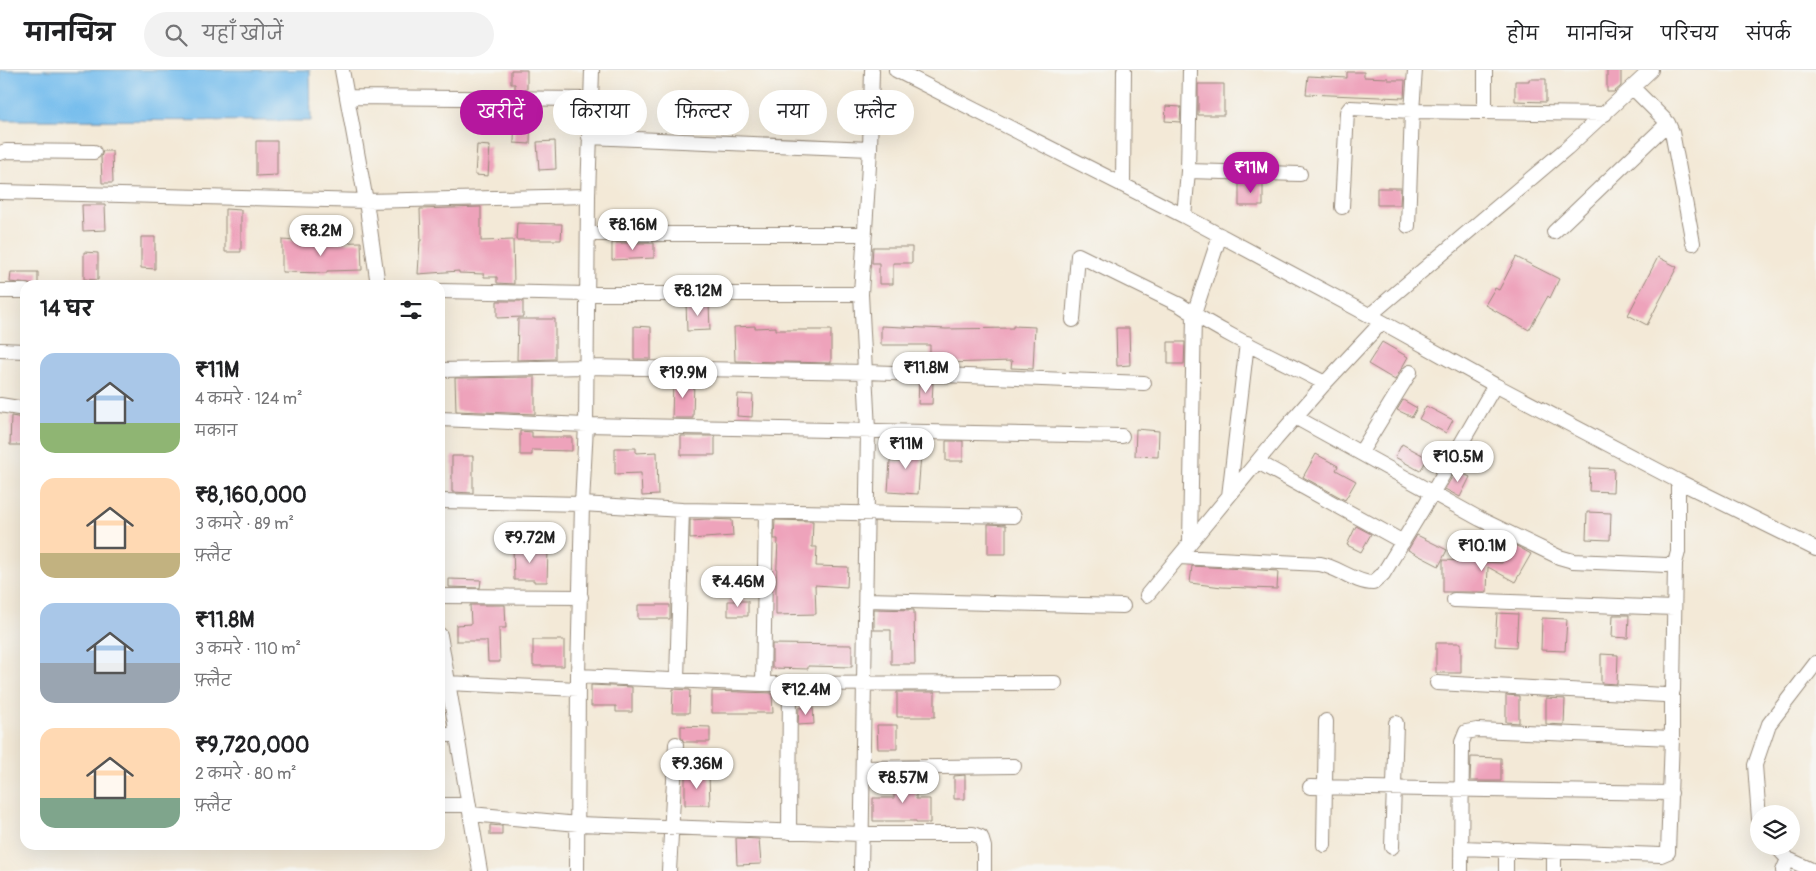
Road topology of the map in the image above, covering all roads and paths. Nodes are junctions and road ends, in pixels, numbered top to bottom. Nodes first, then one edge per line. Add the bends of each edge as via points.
1 (342, 70) edge
2 (592, 70) edge
3 (872, 70) edge
4 (896, 70) edge
5 (1124, 70) edge
6 (1190, 70) edge
7 (1415, 70) edge
8 (1485, 70) edge
9 (1651, 70) edge
10 (1634, 88) junction
11 (591, 90) edge
12 (347, 97) junction
13 (553, 100) edge
14 (1412, 111) junction
15 (1485, 112) junction
16 (1605, 114) junction
17 (1668, 123) junction
18 (589, 135) edge
19 (589, 138) junction
20 (870, 149) junction
21 (94, 152) dead end
22 (0, 153) edge
23 (1188, 171) junction
24 (1300, 174) dead end
25 (1123, 185) junction
26 (0, 192) edge
27 (588, 196) junction
28 (366, 201) junction
29 (1342, 207) dead end
30 (1184, 216) junction
31 (1408, 226) dead end
32 (1554, 232) dead end
33 (588, 234) junction
34 (865, 234) junction
35 (1220, 235) junction
36 (1694, 243) dead end
37 (377, 280) edge
38 (0, 291) edge
39 (20, 291) edge
40 (445, 291) edge
41 (588, 294) junction
42 (861, 294) junction
43 (1194, 314) junction
44 (1376, 319) junction
45 (1073, 320) dead end
46 (1247, 343) junction
47 (0, 350) edge
48 (20, 351) edge
49 (586, 367) junction
50 (445, 370) edge
51 (867, 372) junction
52 (1410, 372) dead end
53 (1144, 382) dead end
54 (1325, 383) junction
55 (1495, 385) junction
56 (0, 405) edge
57 (20, 408) edge
58 (1296, 417) junction
59 (445, 419) edge
60 (586, 425) junction
61 (868, 430) junction
62 (1122, 436) dead end
63 (1361, 452) junction
64 (1258, 462) junction
65 (1678, 481) junction
66 (1433, 492) junction
67 (1229, 497) junction
68 (445, 501) edge
69 (582, 504) junction
70 (682, 510) junction
71 (766, 512) junction
72 (866, 513) junction
73 (1014, 516) dead end
74 (1190, 542) junction
75 (1403, 542) junction
76 (1816, 549) edge
77 (1179, 557) junction
78 (1675, 563) junction
79 (1147, 595) dead end
80 (445, 596) edge
81 (581, 597) junction
82 (866, 600) junction
83 (1454, 600) dead end
84 (1123, 606) dead end
85 (1674, 608) junction
86 (1816, 663) edge
87 (445, 665) edge
88 (676, 679) junction
89 (448, 683) junction
90 (578, 683) junction
91 (1054, 683) dead end
92 (1437, 683) dead end
93 (764, 684) junction
94 (790, 684) junction
95 (864, 685) junction
96 (1672, 692) junction
97 (1326, 721) dead end
98 (1396, 723) dead end
99 (445, 735) edge
100 (456, 735) junction
101 (1672, 738) junction
102 (676, 744) dead end
103 (1014, 766) dead end
104 (863, 768) junction
105 (1310, 787) dead end
106 (1325, 787) junction
107 (1394, 789) junction
108 (1462, 790) junction
109 (1671, 793) junction
110 (1758, 805) edge
111 (445, 806) edge
112 (470, 810) junction
113 (578, 824) junction
114 (671, 827) junction
115 (789, 832) junction
116 (861, 834) junction
117 (1324, 845) dead end
118 (1392, 847) dead end
119 (1461, 848) junction
120 (1506, 850) junction
121 (1554, 851) junction
122 (1786, 865) edge
123 (480, 871) edge
124 (577, 871) edge
125 (669, 871) edge
126 (861, 871) edge
127 (984, 871) edge
128 (1461, 871) edge
129 (1506, 871) edge
130 (1554, 871) edge
131 (1814, 871) edge

1 - 12 street
2 - 11 street
3 - 20 street
4 - 25 street
5 - 25 street
6 - 23 street
7 - 14 street
8 - 15 street
9 - 10 street
10 - 16 street
10 - 17 street
12 - 13 street
12 - 28 street
14 - 15 street
14 - 29 street via 1348,110
14 - 31 street
15 - 16 street
16 - 44 street
17 - 32 street
17 - 36 street via 1675,142
18 - 19 street
19 - 20 street
19 - 27 street
20 - 34 street
21 - 22 street
23 - 24 street
23 - 30 street
25 - 30 street
26 - 28 street
27 - 28 street
27 - 33 street
28 - 37 street
30 - 35 street
33 - 34 street
33 - 41 street
34 - 42 street
35 - 43 street
35 - 44 street
38 - 39 street
40 - 41 street
41 - 42 street
41 - 49 street
42 - 51 street
43 - 45 street via 1078,255
43 - 46 street
43 - 74 street
44 - 54 street
44 - 55 street
46 - 54 street
46 - 67 street
47 - 48 street
49 - 50 street
49 - 51 street
49 - 60 street
51 - 53 street
51 - 61 street
52 - 63 street
54 - 58 street
55 - 65 street
55 - 66 street
56 - 57 street
58 - 63 street
58 - 64 street
59 - 60 street
60 - 61 street
60 - 69 street
61 - 62 street
61 - 72 street
63 - 66 street
64 - 67 street
64 - 75 street
65 - 76 street
65 - 78 street via 1678,552
66 - 75 street
66 - 78 street via 1480,519 1569,560
67 - 74 street
68 - 69 street
69 - 70 street
69 - 81 street
70 - 71 street
70 - 88 street
71 - 72 street
71 - 93 street
72 - 73 street
72 - 82 street
74 - 77 street
75 - 77 street via 1383,574 1370,583 1320,564
77 - 79 street
78 - 85 street
80 - 81 street
81 - 90 street
82 - 84 street
82 - 95 street
83 - 85 street
85 - 96 street
86 - 110 street via 1769,724 1755,765
87 - 89 street
88 - 90 street
88 - 93 street
89 - 90 street
89 - 100 street
90 - 113 street
91 - 95 street
92 - 96 street via 1664,695
93 - 94 street
94 - 95 street
94 - 115 street
95 - 104 street
96 - 101 street
97 - 106 street
98 - 107 street
99 - 100 street
100 - 112 street
101 - 108 street via 1468,731 1462,742
101 - 109 street
102 - 114 street
103 - 104 street
104 - 116 street
105 - 106 street
106 - 107 street
106 - 117 street
107 - 108 street
107 - 118 street
108 - 109 street
108 - 119 street
109 - 121 street via 1670,848 1666,854
111 - 112 street
112 - 113 street
112 - 123 street
113 - 114 street
113 - 124 street
114 - 115 street
114 - 125 street
115 - 116 street
116 - 126 street
116 - 127 street via 978,835 984,842
119 - 120 street
119 - 128 street
120 - 121 street
120 - 129 street
121 - 130 street
122 - 131 street

